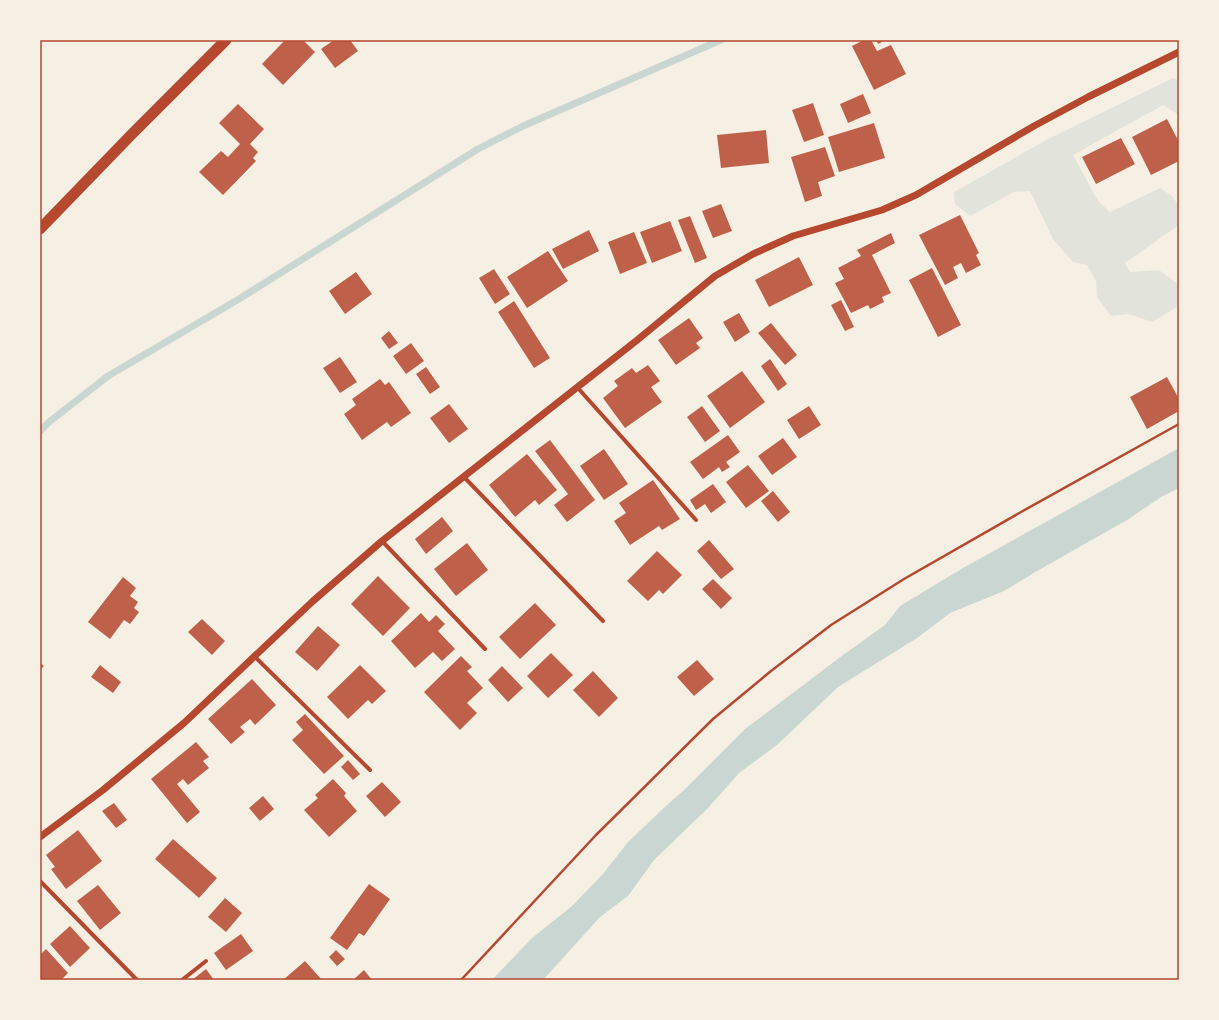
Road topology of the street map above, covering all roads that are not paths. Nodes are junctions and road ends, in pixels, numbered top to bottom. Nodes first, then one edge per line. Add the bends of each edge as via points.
1 (226, 40) edge
2 (1179, 52) edge
3 (40, 229) edge
4 (577, 387) junction
5 (463, 476) junction
6 (696, 520) dead end
7 (382, 541) junction
8 (603, 621) dead end
9 (485, 648) dead end
10 (254, 656) junction
11 (370, 770) dead end
12 (40, 837) edge
13 (40, 881) edge
14 (206, 961) dead end
15 (137, 980) edge
16 (182, 980) edge

1 - 3 highway
2 - 4 street via 1034,126 916,195 882,210 794,236 753,254 715,276
4 - 5 street
4 - 6 street
5 - 7 street
5 - 8 street
7 - 9 street
7 - 10 street
10 - 11 street
10 - 12 street via 184,723 103,790
13 - 15 street
14 - 16 street

